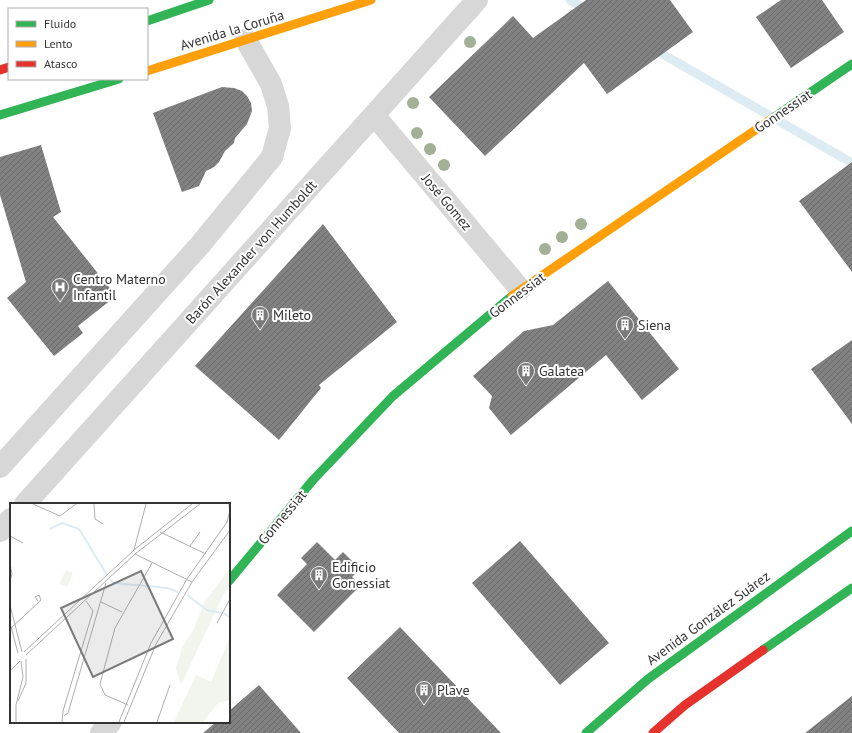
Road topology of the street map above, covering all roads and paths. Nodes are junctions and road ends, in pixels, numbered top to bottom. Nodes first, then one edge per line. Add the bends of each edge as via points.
1 (209, 0) edge
2 (371, 0) edge
3 (477, 0) edge
4 (148, 21) edge
5 (246, 40) junction
6 (852, 64) edge
7 (148, 71) edge
8 (116, 80) edge
9 (0, 115) edge
10 (374, 115) junction
11 (520, 290) junction
12 (0, 467) edge
13 (25, 503) edge
14 (10, 520) edge
15 (0, 531) edge
16 (852, 531) edge
17 (230, 580) edge
18 (852, 588) edge
19 (109, 723) edge
20 (101, 733) edge
21 (586, 733) edge
22 (653, 733) edge

1 - 4 street
2 - 5 street, Avenida la Coruña
3 - 10 street, Barón Alexander von Humboldt
5 - 7 street, Avenida la Coruña
5 - 12 street via 271,84 278,106 280,128 272,157 200,245
6 - 11 street, Gonnessiat
8 - 9 street
10 - 11 street, José Gomez
10 - 13 street, Barón Alexander von Humboldt
11 - 17 street, Gonnessiat via 393,396 313,480
14 - 15 street
16 - 21 street, Avenida González Suárez via 648,678
18 - 22 street via 685,705
19 - 20 street

